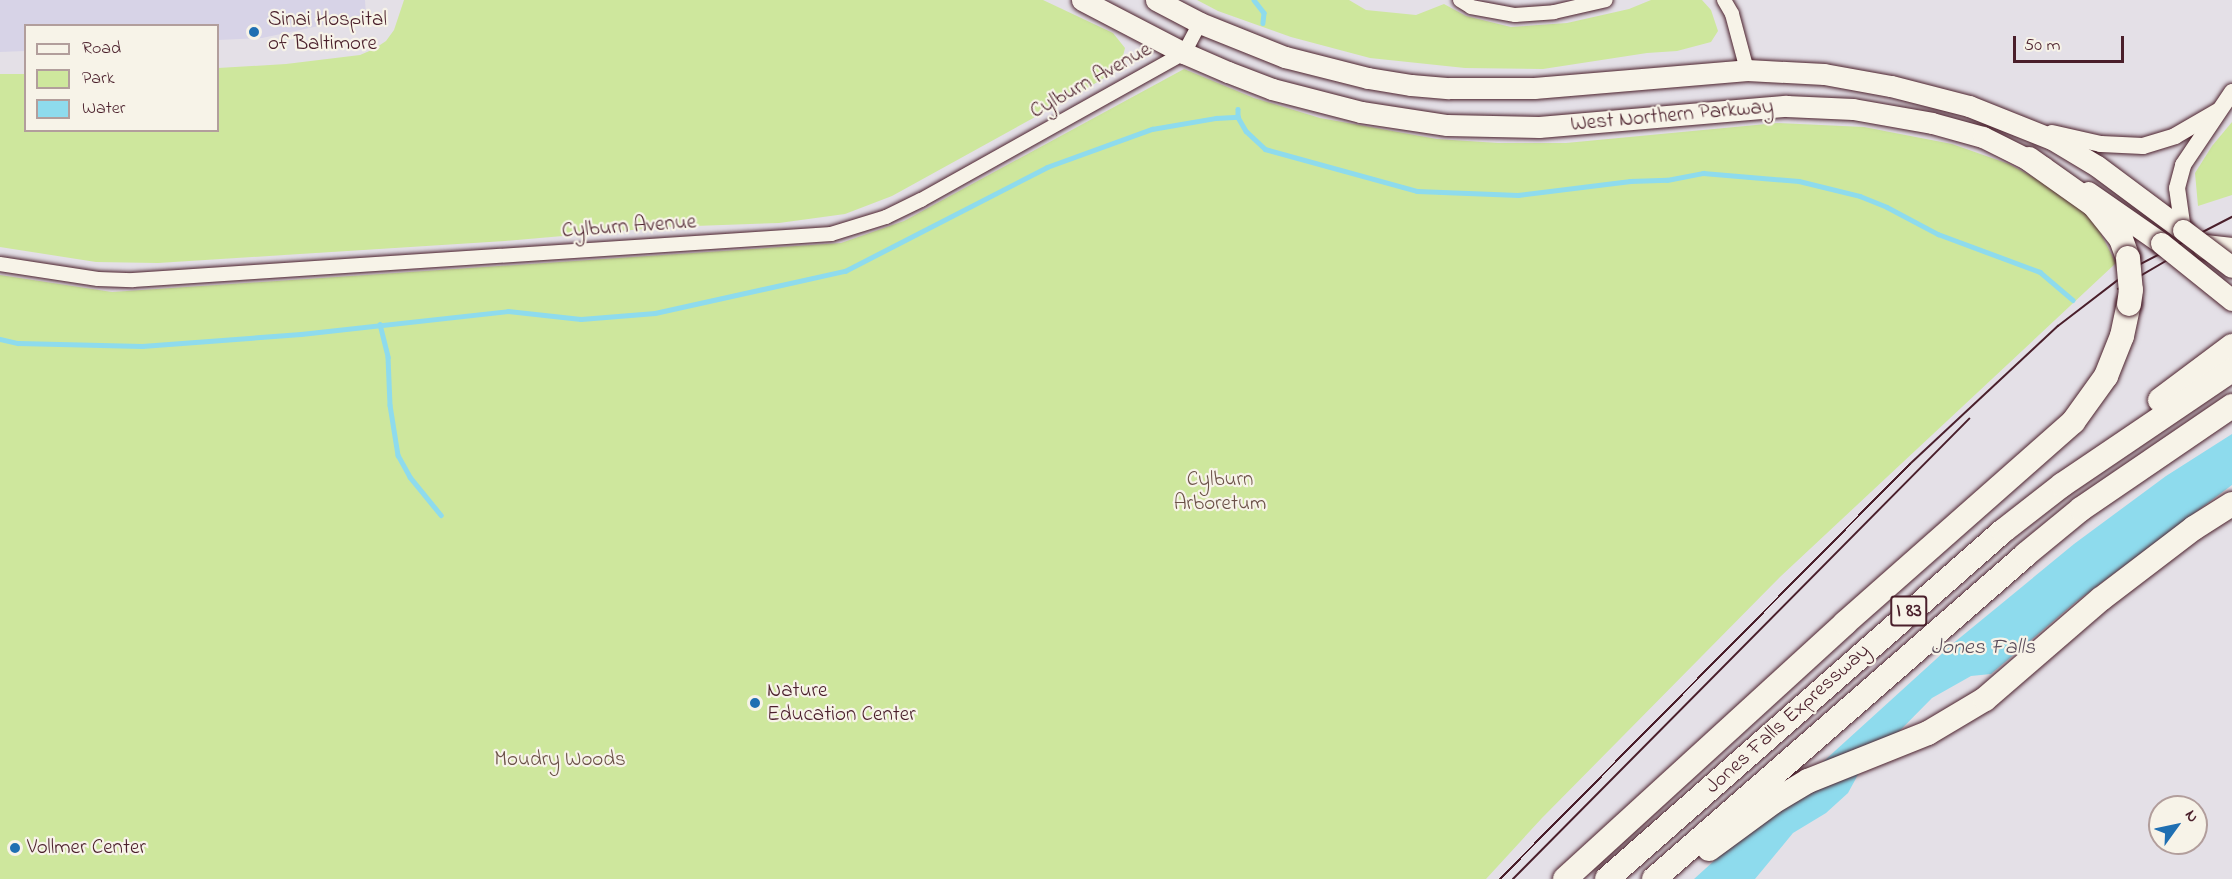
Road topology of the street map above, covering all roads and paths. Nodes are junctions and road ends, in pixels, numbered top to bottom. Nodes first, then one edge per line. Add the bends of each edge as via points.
1 (1082, 0) edge
2 (1156, 0) edge
3 (1460, 0) edge
4 (1606, 0) edge
5 (1724, 0) edge
6 (1200, 23) junction
7 (1184, 53) junction
8 (1747, 70) junction
9 (2232, 92) edge
10 (2218, 111) junction
11 (2021, 125) junction
12 (2029, 159) junction
13 (2183, 230) junction
14 (2205, 247) junction
15 (2232, 250) edge
16 (0, 264) edge
17 (2232, 267) edge
18 (2232, 300) edge
19 (2232, 346) edge
20 (2232, 370) edge
21 (2232, 406) edge
22 (2062, 485) junction
23 (2232, 504) edge
24 (1565, 879) edge
25 (1607, 879) edge
26 (1654, 879) edge
27 (1668, 879) edge

1 - 7 main road, West Northern Parkway
2 - 6 main road, West Northern Parkway
3 - 4 street via 1471,7 1515,15 1554,12
5 - 8 street via 1732,14
6 - 7 street, Cylburn Avenue
6 - 8 main road, West Northern Parkway via 1284,57 1331,70 1449,88 1534,88
7 - 12 main road, West Northern Parkway via 1272,89 1361,111 1447,125 1539,127 1746,108 1819,106 1932,123 1983,137
7 - 16 street, Cylburn Avenue via 921,200 886,217 831,234 133,279 99,279
8 - 11 main road, West Northern Parkway via 1824,74 1891,86 1969,106
9 - 10 street
10 - 11 street via 2175,136 2143,146 2072,139
10 - 13 street via 2181,172 2177,200
11 - 13 main road, West Northern Parkway via 2075,151
12 - 18 main road, West Northern Parkway, bridge via 2085,189
12 - 24 highway, bridge via 2094,205 2121,239 2127,255 2130,304 2106,376 2073,422
13 - 14 main road, West Northern Parkway, bridge
14 - 15 highway
14 - 17 main road, West Northern Parkway, bridge
19 - 22 highway via 2170,391
20 - 22 highway, Jones Falls Expressway / I 83
21 - 26 highway, Jones Falls Expressway / I 83 via 2081,509
22 - 25 highway, Jones Falls Expressway / I 83 via 1958,568
23 - 27 highway via 2101,599 2002,687 1928,733 1823,773 1773,802

